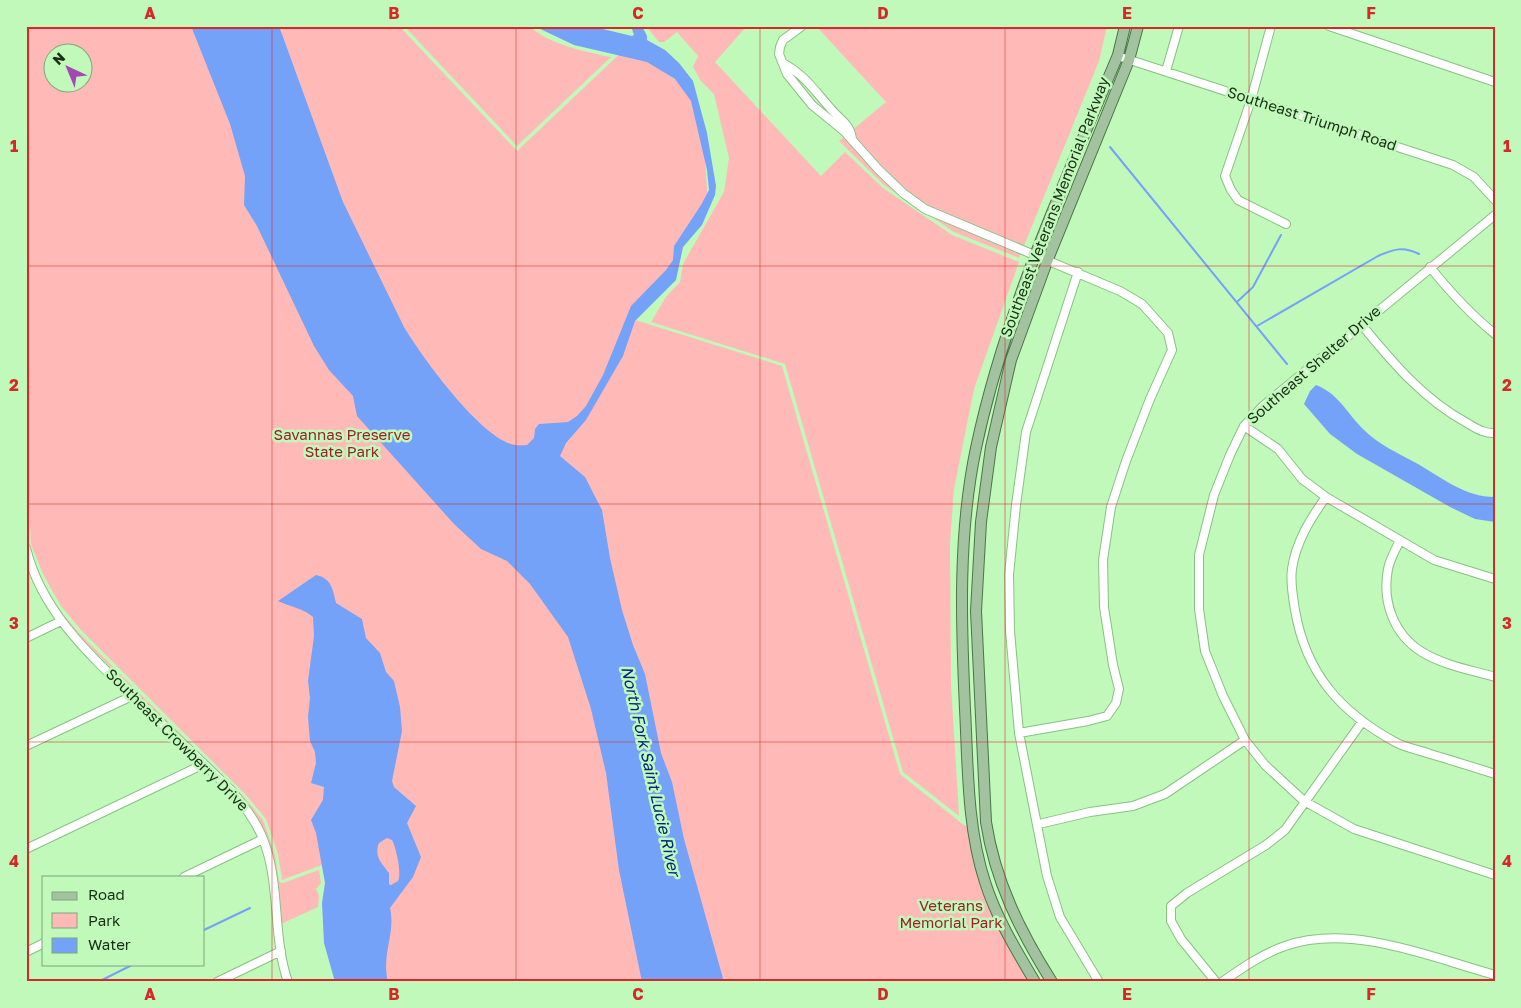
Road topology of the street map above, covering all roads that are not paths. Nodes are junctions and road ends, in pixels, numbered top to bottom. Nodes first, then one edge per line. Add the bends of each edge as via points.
1 (802, 26) edge
2 (1125, 26) edge
3 (1138, 26) edge
4 (1179, 26) edge
5 (1271, 26) edge
6 (1329, 26) edge
7 (1118, 55) junction
8 (1129, 60) junction
9 (783, 63) junction
10 (1166, 71) junction
11 (1495, 82) edge
12 (817, 91) junction
13 (808, 99) junction
14 (1251, 100) junction
15 (853, 142) junction
16 (1495, 200) edge
17 (1495, 215) edge
18 (1286, 224) dead end
19 (1035, 254) junction
20 (1048, 259) junction
21 (1430, 267) junction
22 (1078, 272) junction
23 (1361, 324) junction
24 (1495, 334) edge
25 (1244, 426) junction
26 (1495, 434) edge
27 (1326, 497) junction
28 (1400, 540) junction
29 (26, 548) edge
30 (1495, 579) edge
31 (61, 622) junction
32 (26, 638) edge
33 (1495, 678) edge
34 (132, 696) junction
35 (1362, 722) junction
36 (1019, 733) junction
37 (1245, 740) junction
38 (26, 746) edge
39 (204, 764) junction
40 (1495, 774) edge
41 (1304, 802) junction
42 (1038, 824) junction
43 (263, 839) junction
44 (26, 850) edge
45 (1495, 875) edge
46 (186, 876) edge
47 (42, 944) edge
48 (26, 952) edge
49 (281, 952) junction
50 (1495, 975) edge
51 (217, 982) edge
52 (288, 982) edge
53 (1035, 982) edge
54 (1052, 982) edge
55 (1099, 982) edge
56 (1216, 982) edge
57 (1222, 982) edge

1 - 9 street via 783,40 780,46
2 - 7 main road, Southeast Veterans Memorial Parkway
3 - 8 main road, Southeast Veterans Memorial Parkway
4 - 10 street
5 - 14 street
6 - 11 street
7 - 8 street, Southeast Triumph Road
7 - 19 main road, Southeast Veterans Memorial Parkway
8 - 10 street, Southeast Triumph Road
8 - 20 main road, Southeast Veterans Memorial Parkway
9 - 12 street
9 - 13 street via 787,74
10 - 14 street, Southeast Triumph Road
12 - 13 street
12 - 15 street via 850,128
13 - 15 street
14 - 16 street, Southeast Triumph Road via 1453,165 1474,177
14 - 18 street via 1225,176 1238,200
15 - 19 street via 903,193 925,209
17 - 21 street, Southeast Shelter Drive
19 - 20 street
19 - 53 main road, Southeast Veterans Memorial Parkway via 996,364 976,449 966,525 961,615 969,789 978,855 998,914
20 - 22 street
20 - 54 main road, Southeast Veterans Memorial Parkway via 1011,360 991,446 980,522 976,611 990,852 1012,910
21 - 23 street, Southeast Shelter Drive
21 - 24 street via 1469,312
22 - 36 street via 1026,432 1016,504 1009,576
22 - 36 street via 1142,304 1168,333 1172,350 1150,399 1111,507 1104,552 1104,607 1119,689 1116,703 1107,716 1098,719
23 - 25 street, Southeast Shelter Drive via 1263,406
23 - 26 street via 1417,389 1458,418 1487,434
25 - 27 street via 1278,449 1302,479
25 - 37 street, Southeast Shelter Drive via 1214,495 1199,556 1199,609 1205,651
27 - 28 street
27 - 35 street via 1298,544 1292,570 1293,596 1300,635 1313,666 1343,706
28 - 30 street via 1434,560
28 - 33 street via 1388,567 1386,590 1389,613 1399,630 1423,653
29 - 31 street, Southeast Crowberry Drive via 31,569
31 - 32 street
31 - 34 street, Southeast Crowberry Drive
34 - 38 street
34 - 39 street, Southeast Crowberry Drive
35 - 40 street via 1399,744
35 - 41 street
36 - 42 street
37 - 41 street, Southeast Shelter Drive via 1265,765
37 - 42 street via 1165,794 1133,806
39 - 43 street, Southeast Crowberry Drive via 250,814
39 - 44 street
41 - 45 street, Southeast Shelter Drive via 1354,829
41 - 56 street via 1285,830 1266,846 1171,906 1171,921 1181,939
42 - 55 street via 1047,876 1060,917
43 - 46 street
43 - 49 street, Southeast Crowberry Drive via 270,865
47 - 48 street
49 - 51 street
49 - 52 street, Southeast Crowberry Drive
50 - 57 street via 1370,940 1325,938 1286,946 1247,964

